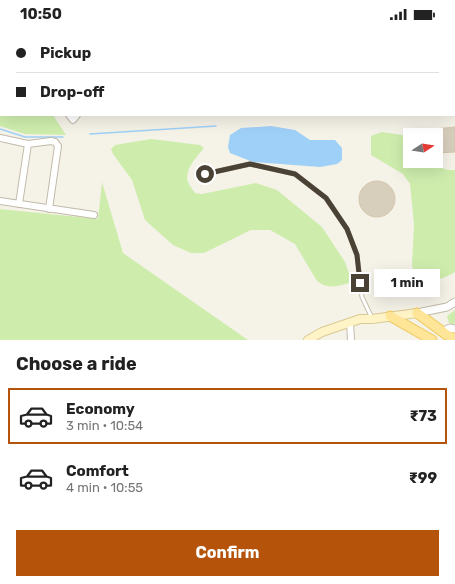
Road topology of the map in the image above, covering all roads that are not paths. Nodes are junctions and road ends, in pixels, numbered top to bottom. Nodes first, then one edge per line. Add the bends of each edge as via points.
1 (70, 116) edge
2 (76, 116) edge
3 (0, 138) edge
4 (28, 144) junction
5 (205, 174) dead end
6 (0, 201) edge
7 (19, 204) junction
8 (48, 209) junction
9 (94, 214) dead end
10 (455, 302) edge
11 (417, 313) junction
12 (390, 316) junction
13 (372, 319) junction
14 (350, 322) junction
15 (455, 329) edge
16 (442, 332) junction
17 (322, 336) edge
18 (455, 339) edge
19 (308, 340) edge
20 (351, 340) edge
21 (432, 340) edge

1 - 2 street via 73,120
3 - 4 street
4 - 7 street
4 - 8 street via 51,141 58,146
5 - 13 lane via 250,164 295,174 326,198 347,229 357,255 362,297
6 - 7 street
7 - 8 street
8 - 9 street
10 - 11 street via 447,307
11 - 12 main road
11 - 16 main road
12 - 13 main road
12 - 21 main road
13 - 14 main road
14 - 17 main road
14 - 20 street
15 - 16 street via 450,328
16 - 18 main road
17 - 19 main road

